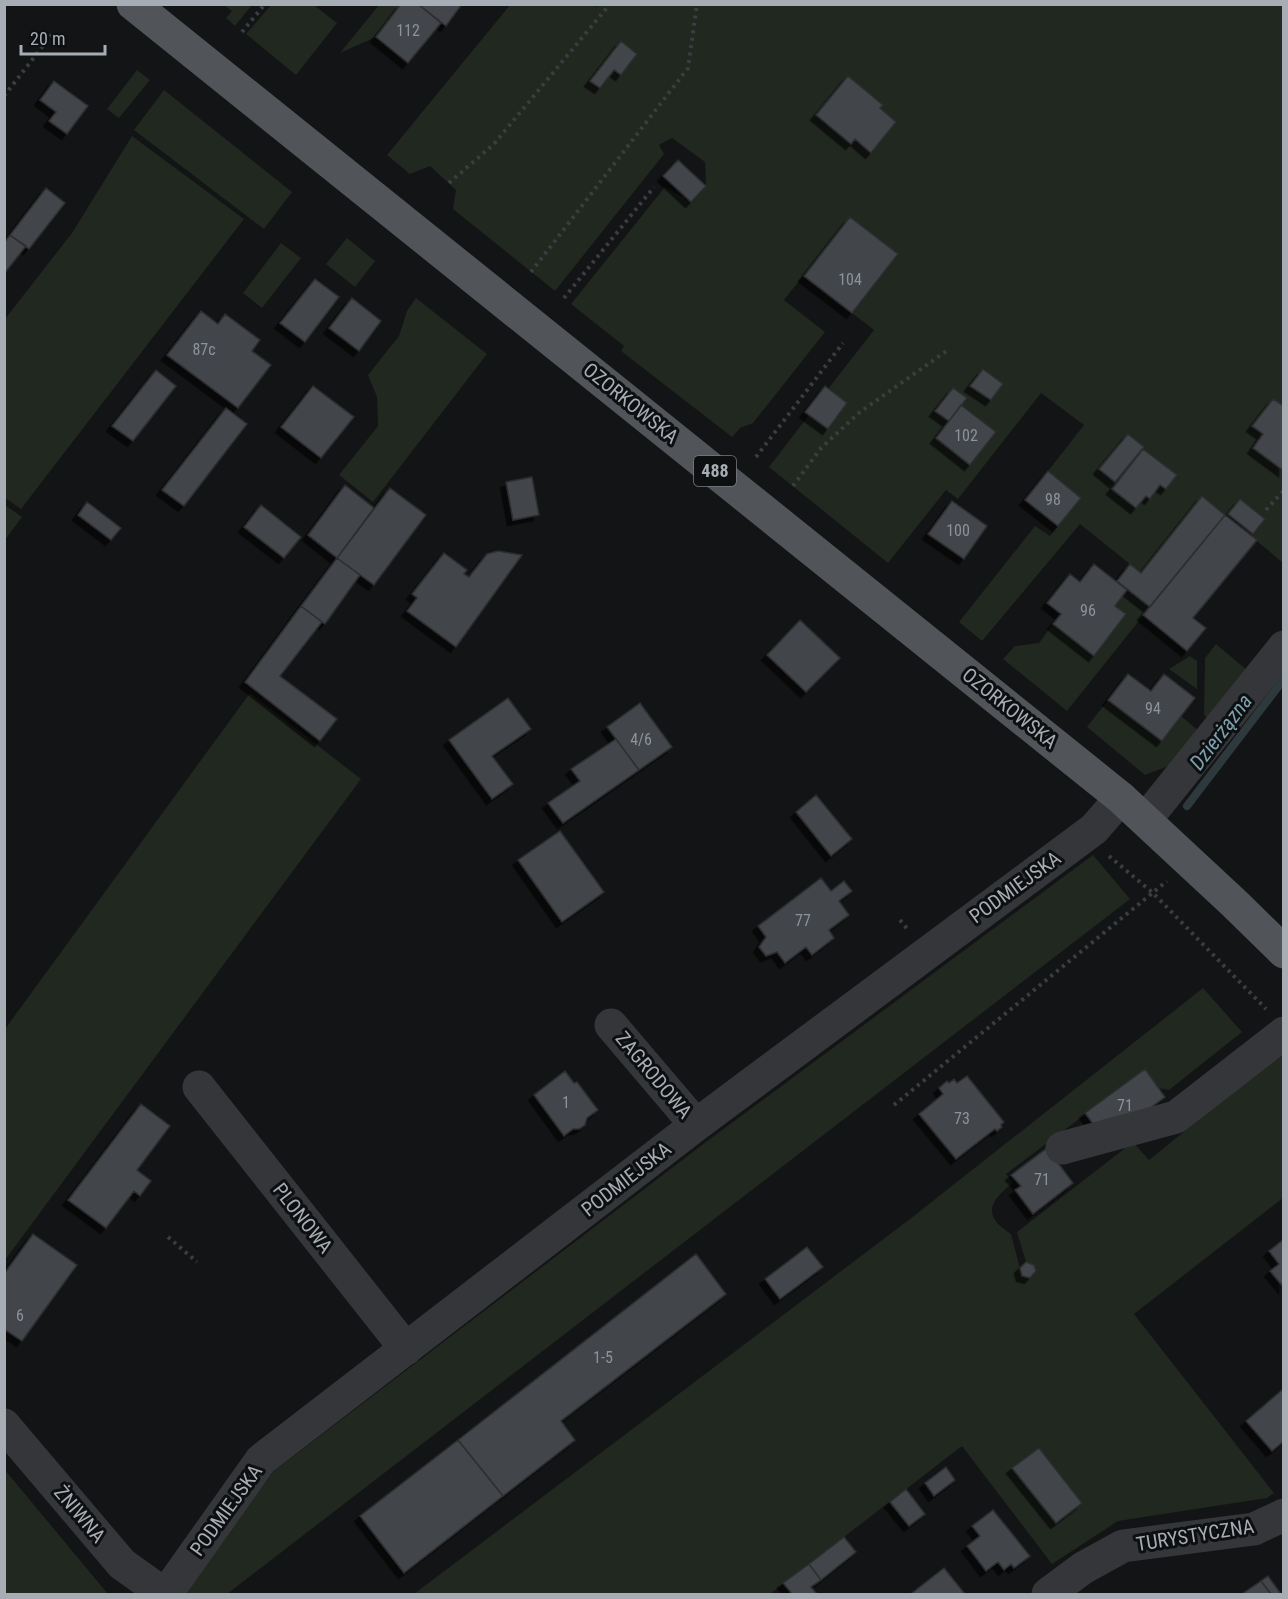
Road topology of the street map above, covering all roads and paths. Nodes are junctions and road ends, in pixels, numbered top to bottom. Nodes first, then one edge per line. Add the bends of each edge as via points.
1 (133, 4) edge
2 (265, 4) edge
3 (610, 4) edge
4 (697, 4) edge
5 (242, 32) dead end
6 (53, 33) dead end
7 (4, 96) edge
8 (449, 183) dead end
9 (654, 187) dead end
10 (531, 272) dead end
11 (564, 298) dead end
12 (843, 343) dead end
13 (948, 350) dead end
14 (756, 457) dead end
15 (793, 486) dead end
16 (1284, 490) edge
17 (1266, 510) dead end
18 (1284, 647) edge
19 (1121, 798) junction
20 (1146, 819) junction
21 (1084, 836) junction
22 (1191, 861) junction
23 (1153, 893) junction
24 (1284, 952) edge
25 (1277, 1023) edge
26 (611, 1026) dead end
27 (199, 1087) dead end
28 (894, 1106) dead end
29 (696, 1125) junction
30 (1062, 1148) dead end
31 (168, 1237) dead end
32 (197, 1262) dead end
33 (406, 1349) junction
34 (4, 1425) edge
35 (1284, 1515) edge
36 (165, 1594) edge
37 (1048, 1594) edge

1 - 19 main road, OZORKOWSKA / 488
2 - 5 path
3 - 8 path via 494,144
4 - 10 path via 688,68
6 - 7 path
9 - 11 path
12 - 14 path
13 - 15 path via 860,412 821,448
16 - 17 path
18 - 20 street
19 - 20 main road, OZORKOWSKA / 488
19 - 21 street, PODMIEJSKA
20 - 22 main road, OZORKOWSKA / 488
21 - 23 path
21 - 29 street, PODMIEJSKA
22 - 23 path
22 - 24 main road, OZORKOWSKA / 488
23 - 25 path
23 - 28 path
25 - 30 street via 1176,1117
26 - 29 street, ZAGRODOWA
27 - 33 street, PLONOWA
29 - 33 street, PODMIEJSKA
31 - 32 path
33 - 36 street, PODMIEJSKA via 261,1460
34 - 36 street, ŻNIWNA via 122,1564
35 - 37 street, TURYSTYCZNA via 1254,1529 1123,1546 1083,1568

